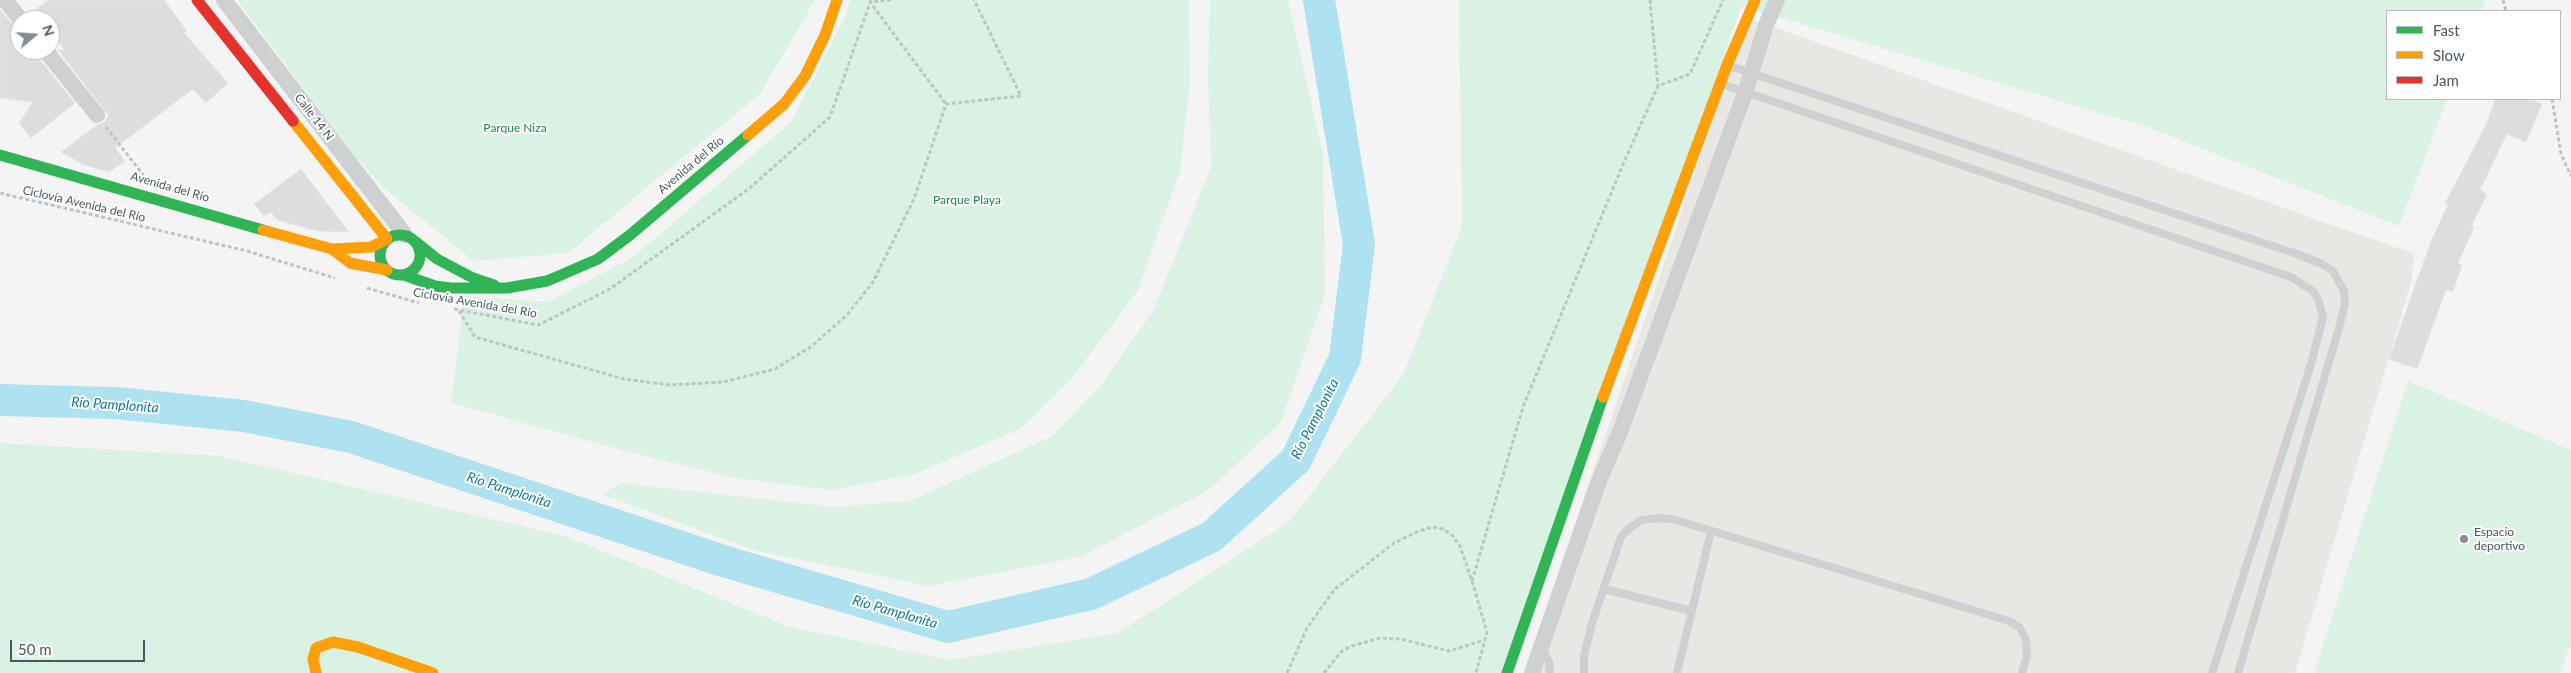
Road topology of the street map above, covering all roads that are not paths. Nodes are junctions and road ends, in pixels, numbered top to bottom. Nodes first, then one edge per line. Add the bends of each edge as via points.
1 (197, 0) edge
2 (224, 0) edge
3 (836, 0) edge
4 (1755, 0) edge
5 (1778, 0) edge
6 (53, 60) edge
7 (1727, 65) junction
8 (1751, 74) junction
9 (1720, 83) junction
10 (1745, 93) junction
11 (96, 115) road end
12 (0, 155) edge
13 (360, 206) junction
14 (363, 224) dead end
15 (359, 238) dead end
16 (387, 238) junction
17 (410, 238) junction
18 (332, 249) junction
19 (387, 270) junction
20 (404, 275) junction
21 (507, 288) junction
22 (1596, 419) junction
23 (1620, 432) junction
24 (1576, 471) junction
25 (1599, 481) junction
26 (1711, 531) junction
27 (1604, 589) junction
28 (1692, 611) junction
29 (1542, 647) junction
30 (316, 673) edge
31 (433, 673) edge
32 (1507, 673) edge
33 (1532, 673) edge
34 (1550, 673) edge
35 (1584, 673) edge
36 (1677, 673) edge
37 (2022, 673) edge
38 (2212, 673) edge
39 (2238, 673) edge

1 - 13 main road, Calle 14 N
2 - 17 street, Calle 14 N
3 - 21 main road, Avenida del Río via 805,76 784,104 598,259 547,281
4 - 7 main road
5 - 8 street via 1766,25
6 - 11 street
7 - 8 lane
7 - 9 main road
8 - 10 street
8 - 39 lane via 2296,254 2333,271 2344,291 2341,321
9 - 10 lane
9 - 22 main road
10 - 23 street
10 - 38 lane via 2286,275 2313,291 2322,317 2311,364
12 - 18 main road, Avenida del Río
13 - 14 main road
13 - 16 main road, Calle 14 N
15 - 18 main road via 355,244
16 - 17 main road via 393,235
16 - 18 main road via 371,247
16 - 19 main road via 381,252
17 - 20 main road via 420,252 420,259 414,270
17 - 21 main road via 437,259 466,274
18 - 19 main road via 350,263
19 - 20 main road
20 - 21 main road, Avenida del Río via 435,286
22 - 23 street via 1606,431
22 - 24 main road
23 - 25 street
24 - 25 street via 1581,467 1594,468
24 - 32 main road
25 - 29 street
26 - 27 lane via 1666,518 1641,520 1621,537
26 - 28 lane
26 - 37 lane via 2009,621 2019,627 2026,639 2027,656
27 - 28 lane
27 - 35 lane via 1584,656
28 - 36 lane
29 - 33 street
29 - 34 lane
30 - 31 main road via 316,648 333,642 358,647

